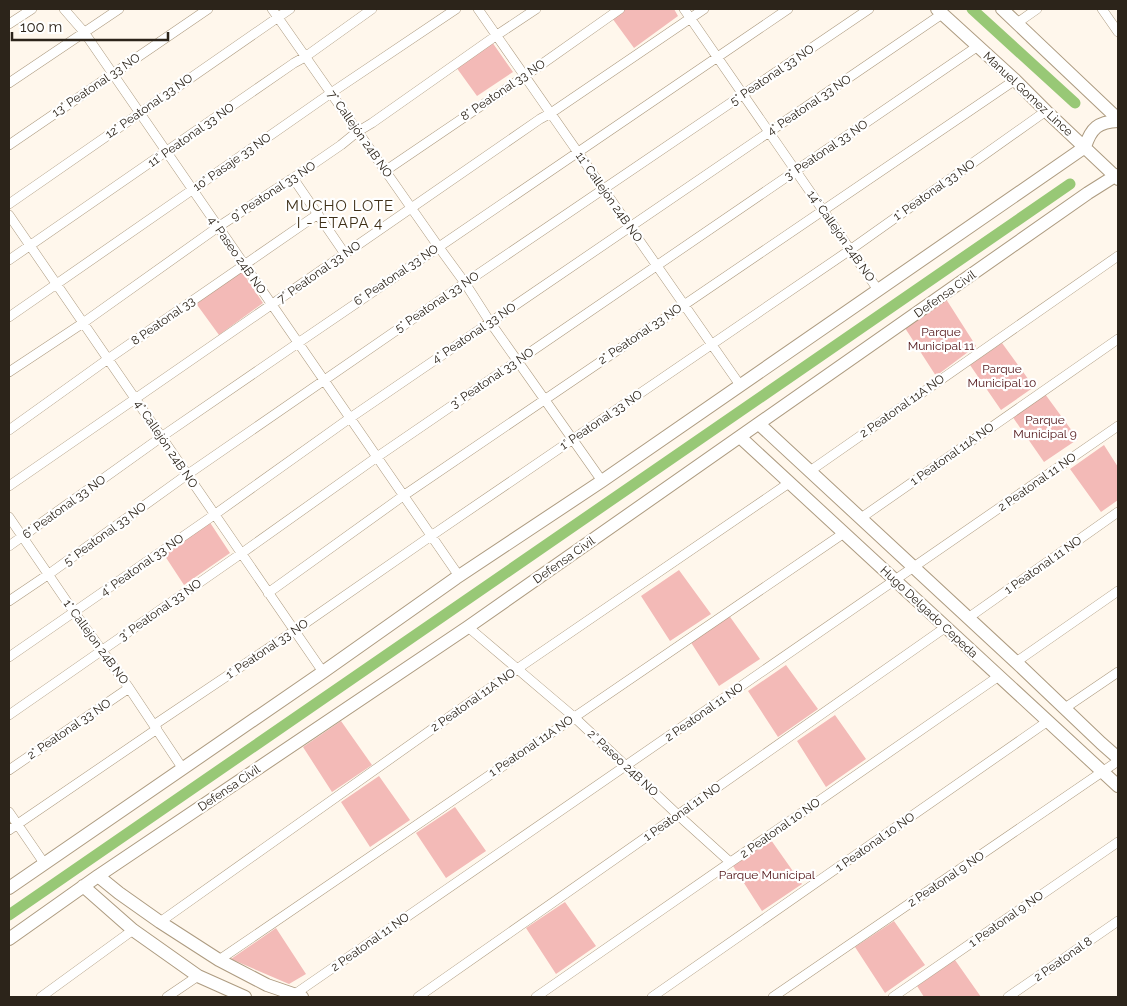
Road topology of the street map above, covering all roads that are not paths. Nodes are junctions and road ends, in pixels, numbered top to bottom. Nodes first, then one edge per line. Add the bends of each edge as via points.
1 (32, 9) edge
2 (64, 9) edge
3 (119, 9) edge
4 (208, 9) edge
5 (272, 9) edge
6 (290, 9) edge
7 (372, 9) edge
8 (456, 9) edge
9 (478, 9) edge
10 (536, 9) edge
11 (620, 9) edge
12 (684, 9) edge
13 (704, 9) edge
14 (788, 9) edge
15 (869, 9) edge
16 (1002, 9) edge
17 (1037, 9) edge
18 (1102, 9) edge
19 (940, 11) edge
20 (277, 17) junction
21 (691, 18) junction
22 (9, 22) edge
23 (1016, 23) junction
24 (84, 32) junction
25 (1118, 32) edge
26 (497, 35) junction
27 (978, 46) junction
28 (717, 56) junction
29 (305, 57) junction
30 (112, 74) junction
31 (525, 76) junction
32 (1015, 80) junction
33 (9, 83) edge
34 (330, 92) junction
35 (743, 94) junction
36 (1046, 111) junction
37 (551, 113) junction
38 (140, 114) junction
39 (1116, 121) edge
40 (357, 132) junction
41 (769, 132) junction
42 (9, 145) edge
43 (1087, 145) junction
44 (166, 152) junction
45 (577, 152) junction
46 (385, 171) junction
47 (796, 171) junction
48 (1115, 175) edge
49 (294, 178) junction
50 (604, 189) junction
51 (192, 190) junction
52 (9, 204) edge
53 (411, 208) junction
54 (823, 210) junction
55 (318, 214) junction
56 (9, 215) edge
57 (218, 227) junction
58 (630, 227) junction
59 (30, 246) junction
60 (438, 246) junction
61 (850, 250) junction
62 (345, 254) junction
63 (1118, 256) edge
64 (9, 260) edge
65 (244, 265) junction
66 (657, 266) junction
67 (465, 283) junction
68 (56, 284) junction
69 (878, 290) junction
70 (684, 304) junction
71 (271, 305) junction
72 (9, 317) edge
73 (490, 322) junction
74 (83, 323) junction
75 (1118, 339) edge
76 (298, 343) junction
77 (711, 345) junction
78 (108, 359) junction
79 (518, 361) junction
80 (9, 372) edge
81 (324, 380) junction
82 (740, 386) junction
83 (135, 399) junction
84 (544, 399) junction
85 (350, 418) junction
86 (759, 424) junction
87 (1118, 426) edge
88 (9, 430) edge
89 (740, 437) junction
90 (162, 438) junction
91 (572, 440) junction
92 (377, 458) junction
93 (810, 471) junction
94 (188, 475) junction
95 (602, 481) junction
96 (789, 482) junction
97 (9, 486) edge
98 (403, 496) junction
99 (1118, 512) edge
100 (214, 515) junction
101 (9, 517) edge
102 (860, 518) junction
103 (844, 533) junction
104 (431, 536) junction
105 (23, 537) junction
106 (9, 546) edge
107 (895, 550) junction
108 (242, 553) junction
109 (879, 565) junction
110 (914, 567) junction
111 (49, 574) junction
112 (459, 576) junction
113 (895, 580) junction
114 (930, 582) junction
115 (1118, 591) edge
116 (268, 593) junction
117 (916, 599) junction
118 (9, 601) edge
119 (74, 612) junction
120 (968, 618) junction
121 (468, 627) junction
122 (946, 627) junction
123 (294, 631) junction
124 (102, 650) junction
125 (9, 657) edge
126 (1016, 662) junction
127 (517, 669) junction
128 (323, 672) junction
129 (1118, 672) edge
130 (999, 676) junction
131 (129, 688) junction
132 (1065, 708) junction
133 (9, 715) edge
134 (574, 717) junction
135 (1048, 722) junction
136 (155, 727) junction
137 (1100, 743) junction
138 (1086, 757) junction
139 (1118, 760) edge
140 (626, 766) junction
141 (183, 769) junction
142 (9, 770) edge
143 (1103, 772) junction
144 (1118, 786) edge
145 (9, 812) edge
146 (678, 815) junction
147 (13, 827) edge
148 (1118, 842) edge
149 (730, 862) junction
150 (44, 864) junction
151 (98, 876) junction
152 (84, 886) junction
153 (9, 888) edge
154 (1118, 921) edge
155 (160, 922) junction
156 (133, 930) junction
157 (9, 939) edge
158 (218, 960) junction
159 (198, 976) junction
160 (268, 991) edge
161 (295, 996) edge
162 (41, 997) edge
163 (167, 997) edge
164 (245, 997) edge
165 (418, 997) edge
166 (536, 997) edge
167 (652, 997) edge
168 (773, 997) edge
169 (894, 997) edge
170 (1008, 997) edge

1 - 22 street
2 - 24 street, 4° Paseo 24B NO
3 - 24 street
4 - 30 street, 13° Peatonal 33 NO
5 - 20 street, 7° Callejón 24B NO
6 - 20 street, 12° Peatonal 33 NO
7 - 29 street, 11° Peatonal 33 NO
8 - 34 street, 10° Pasaje 33 NO
9 - 26 street, 11° Callejón 24B NO
10 - 26 street, 9° Peatonal 33 NO
11 - 31 street, 8° Peatonal 33 NO
12 - 21 street, 14° Callejón 24B NO
13 - 21 street, 7° Peatonal 33 NO
14 - 28 street, 6° Peatonal 33 NO
15 - 35 street, 5° Peatonal 33 NO
16 - 23 street
17 - 23 street
18 - 25 street
19 - 27 street, Manuel Gomez Lince
19 - 41 street, 4° Peatonal 33 NO
20 - 29 street, 7° Callejón 24B NO
20 - 38 street, 12° Peatonal 33 NO
21 - 28 street, 14° Callejón 24B NO
21 - 37 street, 7° Peatonal 33 NO
23 - 39 street
24 - 30 street, 4° Paseo 24B NO
24 - 33 street
26 - 31 street, 11° Callejón 24B NO
26 - 40 street, 9° Peatonal 33 NO
27 - 32 street, Manuel Gomez Lince
27 - 47 street, 3° Peatonal 33 NO
28 - 35 street, 14° Callejón 24B NO
28 - 45 street, 6° Peatonal 33 NO
29 - 34 street, 7° Callejón 24B NO
29 - 44 street, 11° Peatonal 33 NO
30 - 38 street, 4° Paseo 24B NO
30 - 42 street, 13° Peatonal 33 NO
31 - 37 street, 11° Callejón 24B NO
31 - 46 street, 8° Peatonal 33 NO
32 - 36 street, Manuel Gomez Lince
32 - 54 street, 2° Peatonal 33 NO
34 - 40 street, 7° Callejón 24B NO
34 - 51 street, 10° Pasaje 33 NO
35 - 41 street, 14° Callejón 24B NO
35 - 50 street, 5° Peatonal 33 NO
36 - 43 street, Manuel Gomez Lince
36 - 61 street, 1° Peatonal 33 NO
37 - 45 street, 11° Callejón 24B NO
37 - 53 street, 7° Peatonal 33 NO
38 - 44 street, 4° Paseo 24B NO
38 - 52 street, 12° Peatonal 33 NO
39 - 43 street via 1099,125 1091,132
40 - 46 street, 7° Callejón 24B NO
40 - 49 street, 9° Peatonal 33 NO
41 - 47 street, 14° Callejón 24B NO
41 - 58 street, 4° Peatonal 33 NO
43 - 48 street, Manuel Gomez Lince
43 - 69 street
44 - 51 street, 4° Paseo 24B NO
44 - 59 street, 11° Peatonal 33 NO
45 - 50 street, 11° Callejón 24B NO
45 - 60 street, 6° Peatonal 33 NO
46 - 53 street, 7° Callejón 24B NO
47 - 54 street, 14° Callejón 24B NO
47 - 66 street, 3° Peatonal 33 NO
48 - 86 street, Defensa Civil
49 - 55 street
49 - 57 street, 9° Peatonal 33 NO
50 - 58 street, 11° Callejón 24B NO
50 - 67 street, 5° Peatonal 33 NO
51 - 57 street, 4° Paseo 24B NO
51 - 68 street, 10° Pasaje 33 NO
53 - 60 street, 7° Callejón 24B NO
53 - 62 street, 7° Peatonal 33 NO
54 - 61 street, 14° Callejón 24B NO
54 - 70 street, 2° Peatonal 33 NO
55 - 62 street
55 - 65 street, 8 Peatonal 33
56 - 59 street, 4° Callejón 24B NO
57 - 65 street, 4° Paseo 24B NO
57 - 74 street, 9° Peatonal 33 NO
58 - 66 street, 11° Callejón 24B NO
58 - 73 street, 4° Peatonal 33 NO
59 - 64 street, 11° Peatonal 33 NO
59 - 68 street, 4° Callejón 24B NO
60 - 67 street, 7° Callejón 24B NO
60 - 76 street, 6° Peatonal 33 NO
61 - 69 street, 14° Callejón 24B NO
61 - 77 street, 1° Peatonal 33 NO
62 - 71 street, 7° Peatonal 33 NO
63 - 93 street, 2 Peatonal 11A NO
65 - 71 street, 4° Paseo 24B NO
65 - 78 street, 8 Peatonal 33
66 - 70 street, 11° Callejón 24B NO
66 - 79 street, 3° Peatonal 33 NO
67 - 73 street, 7° Callejón 24B NO
67 - 81 street, 5° Peatonal 33 NO
68 - 72 street, 10° Pasaje 33 NO
68 - 74 street, 4° Callejón 24B NO
69 - 82 street
70 - 77 street, 11° Callejón 24B NO
70 - 84 street, 2° Peatonal 33 NO
71 - 76 street, 4° Paseo 24B NO
71 - 83 street, 7° Peatonal 33 NO
73 - 79 street, 7° Callejón 24B NO
73 - 85 street, 4° Peatonal 33 NO
74 - 78 street, 4° Callejón 24B NO
74 - 80 street, 9° Peatonal 33 NO
75 - 102 street, 1 Peatonal 11A NO
76 - 81 street, 4° Paseo 24B NO
76 - 90 street, 6° Peatonal 33 NO
77 - 82 street, 11° Callejón 24B NO
77 - 91 street, 1° Peatonal 33 NO
78 - 83 street, 4° Callejón 24B NO
78 - 88 street, 8 Peatonal 33
79 - 84 street, 7° Callejón 24B NO
79 - 92 street, 3° Peatonal 33 NO
81 - 85 street, 4° Paseo 24B NO
81 - 94 street, 5° Peatonal 33 NO
82 - 95 street
83 - 90 street, 4° Callejón 24B NO
83 - 97 street, 7° Peatonal 33 NO
84 - 91 street, 7° Callejón 24B NO
84 - 98 street, 2° Peatonal 33 NO
85 - 92 street, 4° Paseo 24B NO
85 - 100 street, 4° Peatonal 33 NO
86 - 89 street, Defensa Civil
86 - 93 street, Hugo Delgado Cepeda
87 - 110 street, 2 Peatonal 11 NO
89 - 96 street, Hugo Delgado Cepeda
89 - 121 street, Defensa Civil
90 - 94 street, 4° Callejón 24B NO
90 - 105 street, 6° Peatonal 33 NO
91 - 95 street, 7° Callejón 24B NO
91 - 104 street, 1° Peatonal 33 NO
92 - 98 street, 4° Paseo 24B NO
92 - 108 street, 3° Peatonal 33 NO
93 - 102 street, Hugo Delgado Cepeda
94 - 100 street, 4° Callejón 24B NO
94 - 111 street, 5° Peatonal 33 NO
95 - 112 street
96 - 103 street, Hugo Delgado Cepeda
96 - 127 street, 2 Peatonal 11A NO
98 - 104 street, 4° Paseo 24B NO
98 - 116 street, 2° Peatonal 33 NO
99 - 120 street, 1 Peatonal 11 NO
100 - 108 street, 4° Callejón 24B NO
100 - 119 street, 4° Peatonal 33 NO
101 - 105 street, 1° Callejon 24B NO
102 - 107 street, Hugo Delgado Cepeda
103 - 109 street, Hugo Delgado Cepeda
103 - 134 street, 1 Peatonal 11A NO
104 - 112 street, 4° Paseo 24B NO
104 - 123 street, 1° Peatonal 33 NO
105 - 106 street, 6° Peatonal 33 NO
105 - 111 street, 1° Callejon 24B NO
107 - 109 street via 894,563 886,567
107 - 110 street, Hugo Delgado Cepeda
108 - 116 street, 4° Callejón 24B NO
108 - 124 street, 3° Peatonal 33 NO
109 - 113 street, Hugo Delgado Cepeda
110 - 113 street, 2 Peatonal 11 NO
110 - 114 street, Hugo Delgado Cepeda
111 - 118 street, 5° Peatonal 33 NO
111 - 119 street, 1° Callejon 24B NO
112 - 128 street
113 - 117 street, Hugo Delgado Cepeda
113 - 140 street, 2 Peatonal 11 NO
114 - 117 street via 915,585
114 - 120 street, Hugo Delgado Cepeda
115 - 126 street
116 - 123 street, 4° Callejón 24B NO
117 - 122 street, Hugo Delgado Cepeda
119 - 124 street, 1° Callejon 24B NO
119 - 125 street, 4° Peatonal 33 NO
120 - 126 street, Hugo Delgado Cepeda
121 - 127 street, 2° Paseo 24B NO
121 - 151 street, Defensa Civil
122 - 130 street, Hugo Delgado Cepeda
122 - 146 street, 1 Peatonal 11 NO
123 - 128 street, 4° Callejón 24B NO
123 - 136 street, 1° Peatonal 33 NO
124 - 131 street, 1° Callejon 24B NO
124 - 133 street, 3° Peatonal 33 NO
126 - 132 street, Hugo Delgado Cepeda
127 - 134 street, 2° Paseo 24B NO
127 - 155 street, 2 Peatonal 11A NO
128 - 141 street
129 - 132 street
130 - 135 street, Hugo Delgado Cepeda
130 - 149 street, 2 Peatonal 10 NO
131 - 136 street, 1° Callejon 24B NO
131 - 142 street, 2° Peatonal 33 NO
132 - 137 street, Hugo Delgado Cepeda
134 - 140 street, 2° Paseo 24B NO
134 - 158 street, 1 Peatonal 11A NO
135 - 138 street, Hugo Delgado Cepeda
135 - 167 street, 1 Peatonal 10 NO
136 - 141 street, 1° Callejon 24B NO
136 - 147 street, 1° Peatonal 33 NO
137 - 138 street via 1100,752 1096,756
137 - 139 street, Hugo Delgado Cepeda
138 - 143 street, Hugo Delgado Cepeda
139 - 143 street, 2 Peatonal 9 NO
140 - 146 street, 2° Paseo 24B NO
140 - 161 street, 2 Peatonal 11 NO
141 - 150 street
143 - 144 street, Hugo Delgado Cepeda
143 - 168 street, 2 Peatonal 9 NO
145 - 147 street
146 - 149 street, 2° Paseo 24B NO
146 - 165 street, 1 Peatonal 11 NO
147 - 150 street
148 - 169 street, 1 Peatonal 9 NO
149 - 166 street, 2 Peatonal 10 NO
150 - 153 street
151 - 152 street, Defensa Civil
151 - 155 street
152 - 156 street
152 - 157 street, Defensa Civil
154 - 170 street, 2 Peatonal 8
155 - 158 street
156 - 159 street
156 - 162 street
158 - 160 street
159 - 163 street
159 - 164 street
160 - 161 street

